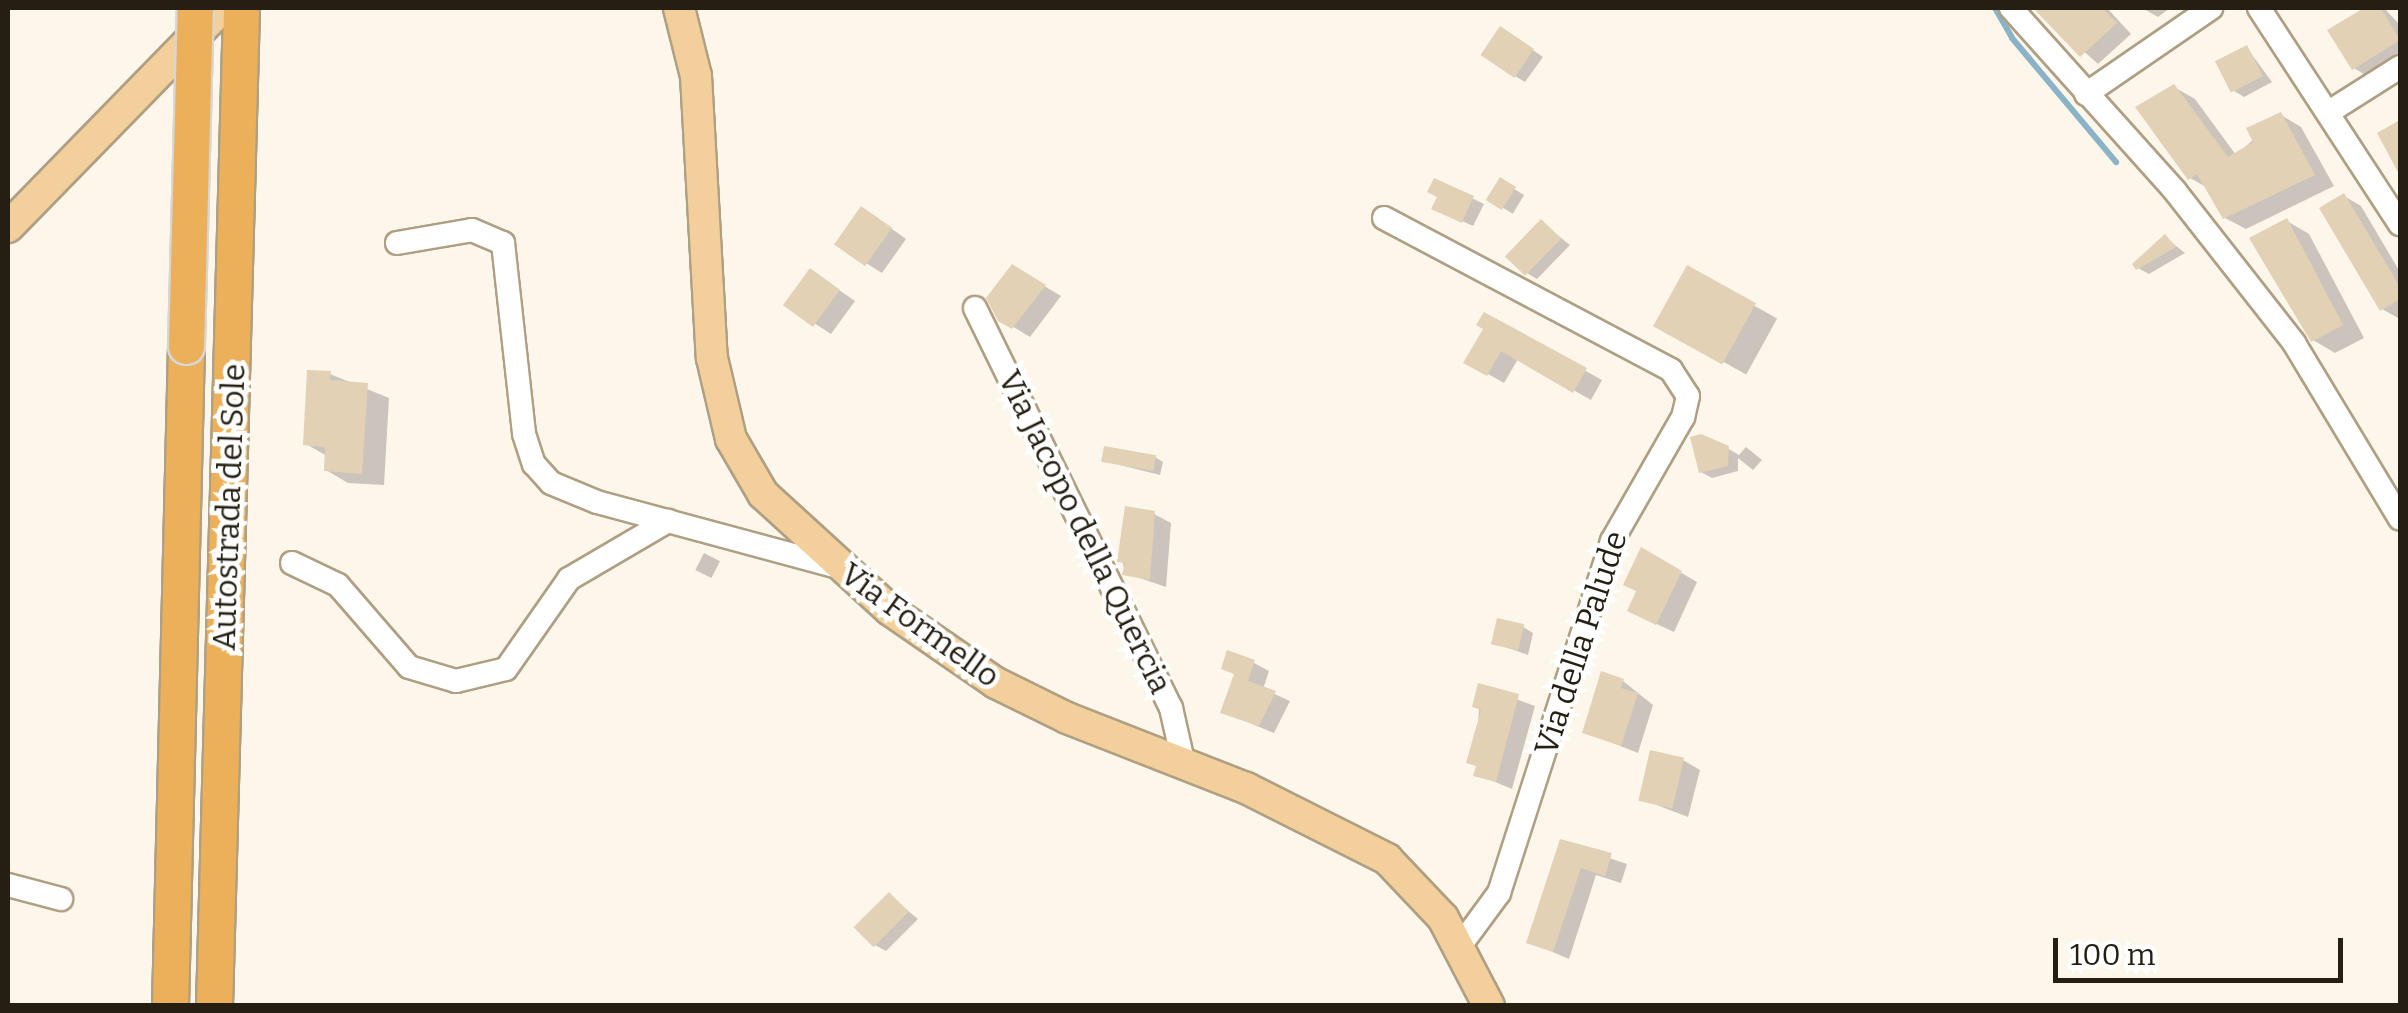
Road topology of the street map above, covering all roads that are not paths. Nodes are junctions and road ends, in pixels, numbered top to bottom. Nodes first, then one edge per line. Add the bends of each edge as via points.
1 (196, 8) edge
2 (222, 8) edge
3 (241, 8) edge
4 (679, 8) edge
5 (2011, 8) edge
6 (2211, 8) edge
7 (2259, 8) edge
8 (2400, 67) edge
9 (2086, 94) junction
10 (2329, 112) junction
11 (1384, 218) dead end
12 (2400, 224) edge
13 (8, 228) edge
14 (397, 243) dead end
15 (975, 308) dead end
16 (2400, 519) edge
17 (668, 521) junction
18 (292, 563) dead end
19 (838, 567) junction
20 (1183, 762) junction
21 (8, 885) edge
22 (61, 899) dead end
23 (1460, 946) junction
24 (170, 1006) edge
25 (214, 1006) edge
26 (1489, 1006) edge

1 - 24 highway, Autostrada del Sole, bridge
2 - 13 main road
3 - 25 highway, Autostrada del Sole
4 - 19 main road, Via Formello via 696,76 709,333 728,429 763,494
5 - 9 street
6 - 9 street
7 - 10 street
8 - 10 street
9 - 16 street via 2175,191 2294,343
10 - 12 street
11 - 23 street, Via della Palude via 1671,370 1688,396 1683,417 1612,541 1499,893
14 - 17 street via 458,230 499,238 508,256 524,434 534,464 570,493
15 - 20 street, Via Jacopo della Quercia via 1171,708
17 - 18 street via 569,579 506,669 462,681 409,667 338,585
17 - 19 street
19 - 20 main road, Via Formello via 996,683
20 - 23 main road, Via Formello via 1379,853 1417,884
21 - 22 street
23 - 26 main road, Via Formello

